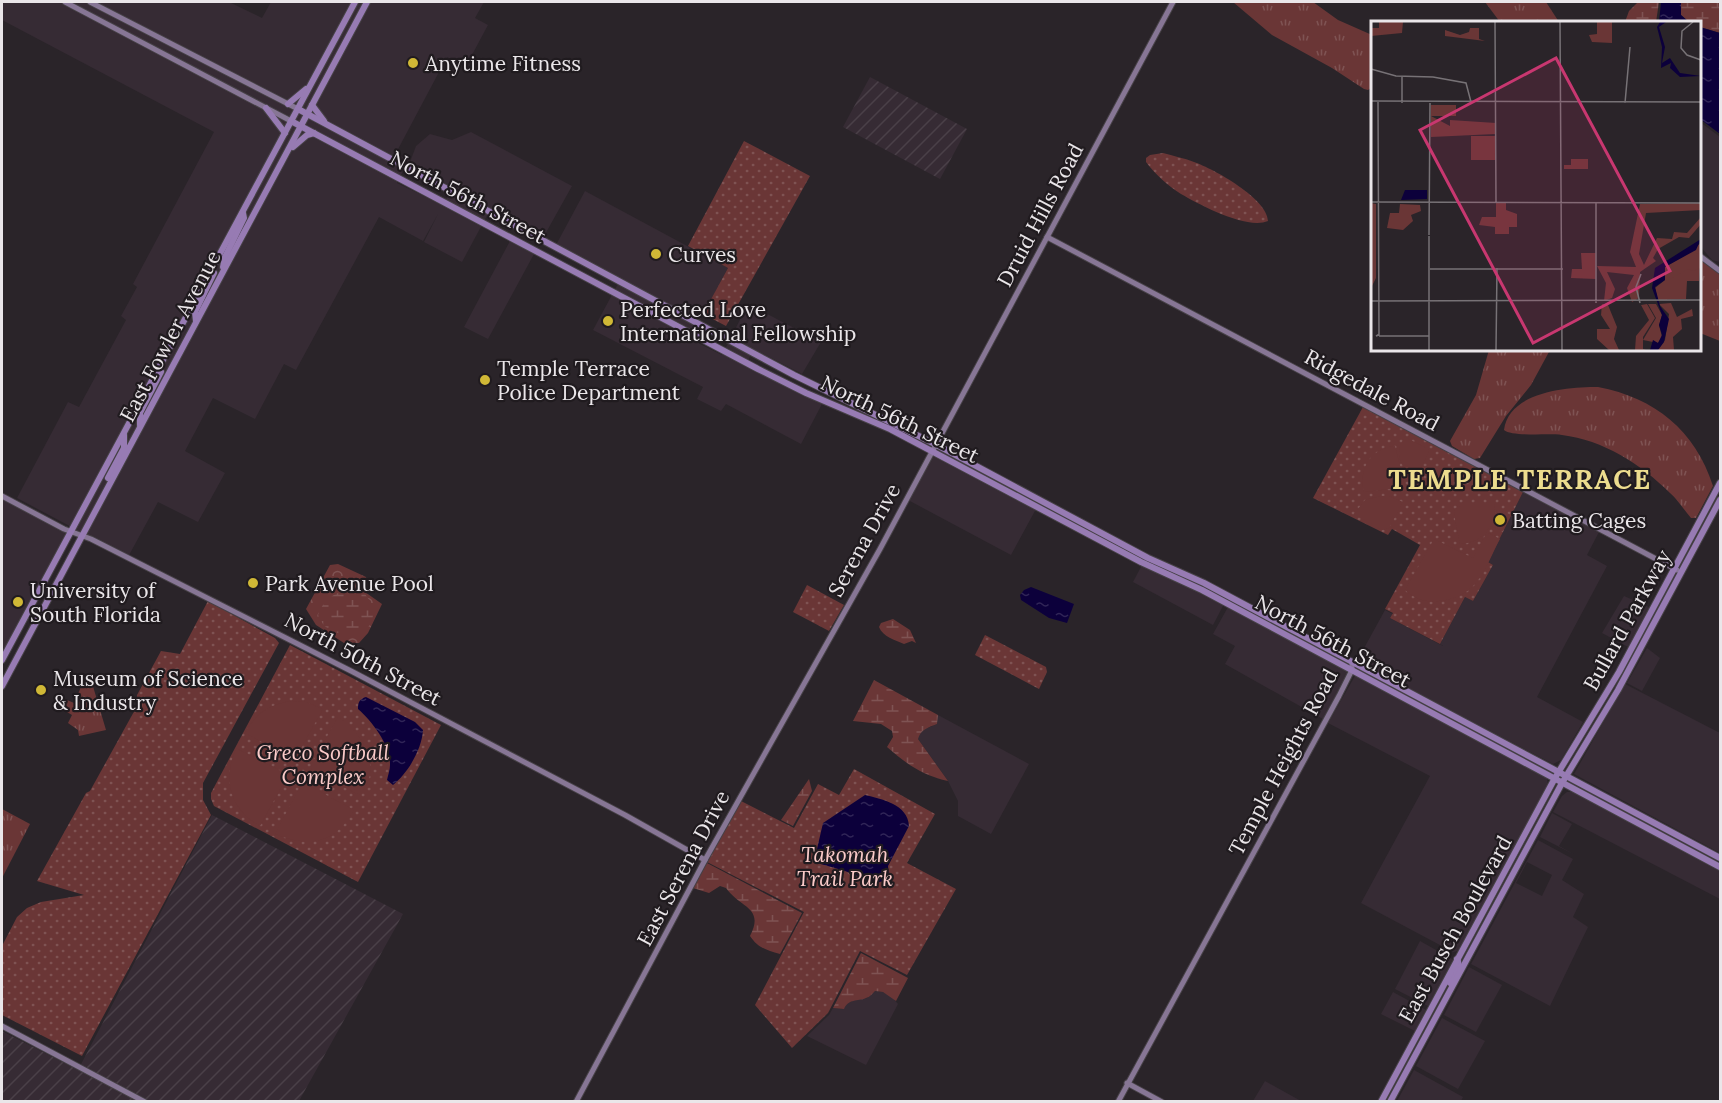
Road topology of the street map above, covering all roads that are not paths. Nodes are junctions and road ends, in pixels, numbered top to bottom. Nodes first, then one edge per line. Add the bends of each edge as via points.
1 (65, 2) edge
2 (90, 2) edge
3 (355, 2) edge
4 (1173, 2) edge
5 (365, 4) edge
6 (310, 84) junction
7 (288, 104) junction
8 (312, 105) junction
9 (266, 108) junction
10 (298, 109) junction
11 (308, 114) junction
12 (291, 121) junction
13 (327, 124) junction
14 (301, 126) junction
15 (285, 133) junction
16 (314, 133) junction
17 (288, 152) junction
18 (243, 212) junction
19 (1047, 237) junction
20 (220, 255) junction
21 (1701, 257) edge
22 (1720, 271) edge
23 (222, 273) junction
24 (624, 285) junction
25 (618, 295) junction
26 (187, 316) junction
27 (683, 316) junction
28 (690, 320) junction
29 (196, 321) junction
30 (677, 326) junction
31 (684, 330) junction
32 (165, 357) junction
33 (775, 365) junction
34 (169, 371) junction
35 (770, 375) junction
36 (140, 426) junction
37 (124, 434) junction
38 (936, 444) junction
39 (932, 451) junction
40 (1720, 483) edge
41 (2, 496) edge
42 (1720, 500) edge
43 (100, 501) junction
44 (71, 533) junction
45 (82, 535) junction
46 (1674, 569) junction
47 (1681, 573) junction
48 (1229, 601) junction
49 (1266, 620) junction
50 (1297, 641) junction
51 (1325, 648) junction
52 (821, 652) joint
53 (2, 660) edge
54 (1352, 662) junction
55 (1352, 670) junction
56 (2, 686) edge
57 (1381, 686) junction
58 (1413, 694) junction
59 (1430, 712) junction
60 (1457, 718) junction
61 (1458, 727) junction
62 (1495, 738) junction
63 (1559, 772) junction
64 (1566, 776) junction
65 (1555, 778) junction
66 (1562, 783) junction
67 (1628, 818) junction
68 (1665, 829) junction
69 (1684, 848) junction
70 (1720, 858) edge
71 (705, 860) junction
72 (1720, 867) edge
73 (1492, 896) junction
74 (1473, 930) junction
75 (1482, 931) junction
76 (1457, 959) junction
77 (1466, 963) junction
78 (1437, 1013) junction
79 (2, 1026) edge
80 (1127, 1083) junction
81 (146, 1101) edge
82 (576, 1101) edge
83 (1118, 1101) edge
84 (1162, 1101) edge
85 (1381, 1101) edge
86 (1390, 1101) edge

1 - 9 street, North 56th Street
2 - 7 street, North 56th Street
3 - 6 main road, East Fowler Avenue
4 - 19 street, Druid Hills Road
5 - 8 main road, East Fowler Avenue
6 - 7 main road
6 - 10 main road, East Fowler Avenue
7 - 10 street, North 56th Street
8 - 11 main road, East Fowler Avenue
8 - 13 main road
9 - 12 street, North 56th Street
9 - 15 main road
10 - 11 main road, North 56th Street
10 - 12 main road, East Fowler Avenue
11 - 13 main road, North 56th Street
11 - 14 main road, East Fowler Avenue
12 - 14 main road, North 56th Street
12 - 15 main road, East Fowler Avenue
13 - 24 main road, North 56th Street
14 - 16 main road, North 56th Street
14 - 17 main road, East Fowler Avenue
15 - 18 main road, East Fowler Avenue
16 - 17 main road
16 - 25 main road, North 56th Street
17 - 23 main road, East Fowler Avenue
18 - 20 main road, East Fowler Avenue
18 - 23 main road
19 - 38 street, Druid Hills Road
19 - 46 street, Ridgedale Road
20 - 26 main road, East Fowler Avenue
20 - 29 main road via 195,312
21 - 22 street
23 - 29 main road, East Fowler Avenue
24 - 25 main road
24 - 27 main road, North 56th Street
25 - 30 main road, North 56th Street
26 - 32 main road, East Fowler Avenue
26 - 34 main road via 188,327
27 - 28 main road, North 56th Street
27 - 30 main road
28 - 31 main road
28 - 33 main road, North 56th Street
29 - 34 main road, East Fowler Avenue
30 - 31 main road, North 56th Street
31 - 35 main road, North 56th Street
32 - 36 main road via 141,413
32 - 37 main road, East Fowler Avenue
33 - 35 main road
33 - 38 main road, North 56th Street
34 - 36 main road, East Fowler Avenue
35 - 39 main road, North 56th Street
36 - 43 main road, East Fowler Avenue
37 - 43 main road via 123,448
37 - 44 main road, East Fowler Avenue
38 - 39 street, Serena Drive
38 - 48 main road, North 56th Street
39 - 48 main road, North 56th Street via 1141,562
39 - 52 street, Serena Drive
40 - 46 main road, Bullard Parkway
41 - 44 street, North 50th Street
42 - 47 main road, Bullard Parkway
43 - 45 main road, East Fowler Avenue
44 - 45 street, North 50th Street
44 - 53 main road, East Fowler Avenue
45 - 56 main road, East Fowler Avenue
45 - 71 street, North 50th Street via 289,638
46 - 47 street, Ridgedale Road
46 - 63 main road, Bullard Parkway
47 - 64 main road, Bullard Parkway
48 - 49 main road, North 56th Street
49 - 50 main road, North 56th Street
49 - 51 main road, North 56th Street
50 - 51 main road
50 - 55 main road, North 56th Street
51 - 54 main road, North 56th Street
52 - 71 street, East Serena Drive
54 - 55 street, Temple Heights Road
54 - 58 main road, North 56th Street
55 - 57 main road, North 56th Street
55 - 80 street, Temple Heights Road
57 - 58 main road via 1408,696
57 - 59 main road, North 56th Street
58 - 60 main road, North 56th Street
59 - 60 main road
59 - 61 main road, North 56th Street
60 - 62 main road, North 56th Street
61 - 62 main road
61 - 65 main road, North 56th Street
62 - 63 main road, North 56th Street
63 - 64 main road, North 56th Street
63 - 65 main road, East Busch Boulevard
64 - 66 main road, East Busch Boulevard
64 - 68 main road, North 56th Street
65 - 66 main road, North 56th Street
65 - 73 main road, East Busch Boulevard
66 - 67 main road, North 56th Street
66 - 75 main road, East Busch Boulevard
67 - 68 main road
67 - 69 main road, North 56th Street
68 - 70 main road, North 56th Street
69 - 70 main road
69 - 72 main road, North 56th Street
71 - 82 street, East Serena Drive
73 - 74 main road, East Busch Boulevard
73 - 75 main road via 1494,903
74 - 76 main road, East Busch Boulevard
74 - 77 main road
75 - 77 main road, East Busch Boulevard
76 - 78 main road via 1458,967
76 - 85 main road, East Busch Boulevard
77 - 78 main road, East Busch Boulevard
78 - 86 main road, East Busch Boulevard
79 - 81 street
80 - 83 street, Temple Heights Road
80 - 84 street

